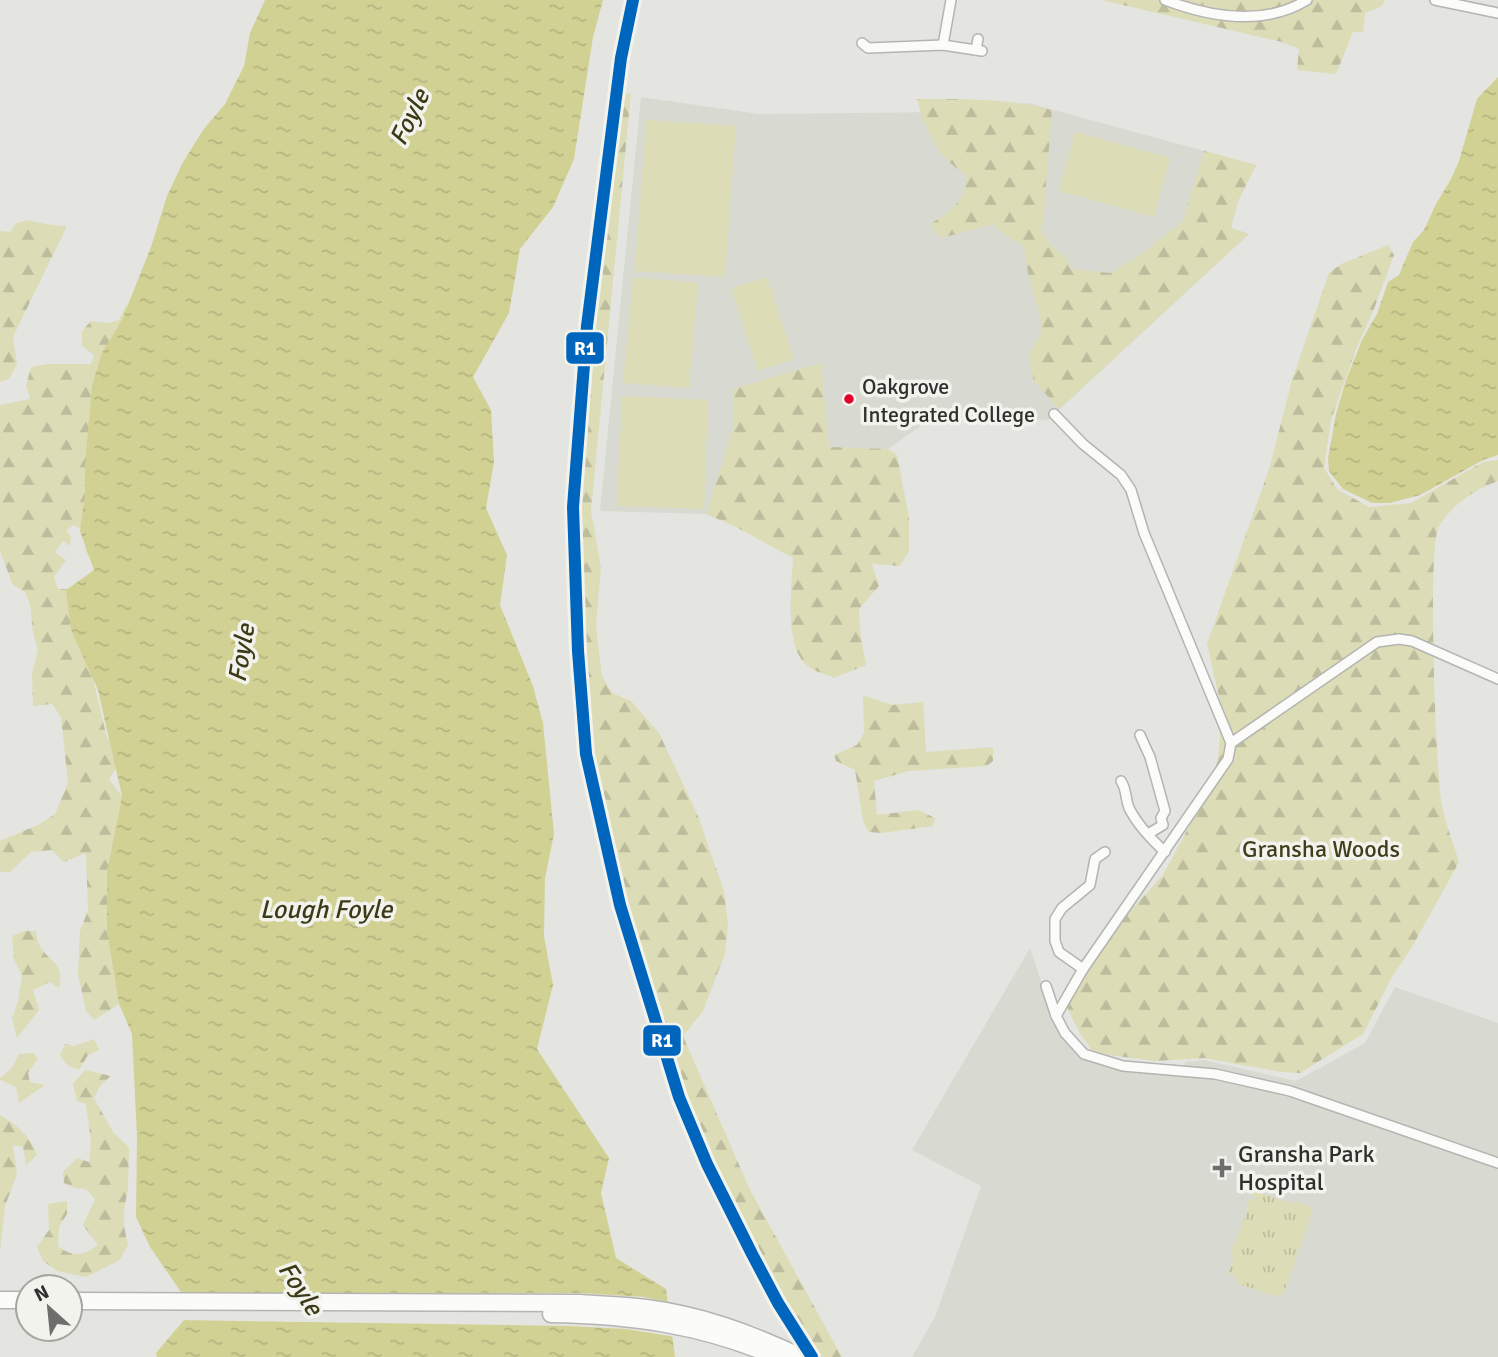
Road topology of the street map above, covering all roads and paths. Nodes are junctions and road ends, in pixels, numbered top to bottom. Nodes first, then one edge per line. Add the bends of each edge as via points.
1 (951, 0) edge
2 (1165, 0) edge
3 (1307, 0) edge
4 (1435, 0) edge
5 (1498, 13) edge
6 (978, 39) dead end
7 (948, 45) junction
8 (864, 49) dead end
9 (1054, 414) dead end
10 (1498, 680) edge
11 (1140, 735) dead end
12 (1231, 743) junction
13 (1121, 781) dead end
14 (1149, 834) junction
15 (1105, 852) dead end
16 (1166, 852) junction
17 (1083, 969) junction
18 (1046, 986) dead end
19 (1056, 1016) junction
20 (1498, 1163) edge
21 (84, 1301) edge
22 (84, 1311) edge
23 (777, 1357) edge
24 (801, 1357) edge

1 - 7 street
2 - 3 street via 1242,18 1274,13
4 - 5 street
6 - 7 street via 979,50
7 - 8 street
9 - 12 street via 1121,475 1130,490
10 - 12 street via 1412,641 1377,642
11 - 14 street via 1165,811 1163,825
12 - 16 street via 1228,759
13 - 14 street via 1129,808
14 - 16 street
15 - 17 street via 1095,859 1090,885 1055,919 1059,951
16 - 17 street
17 - 19 street
18 - 19 street
19 - 20 street via 1084,1054 1123,1066 1215,1074 1290,1091
21 - 24 highway via 643,1307 719,1323
22 - 23 highway via 629,1317 711,1332

